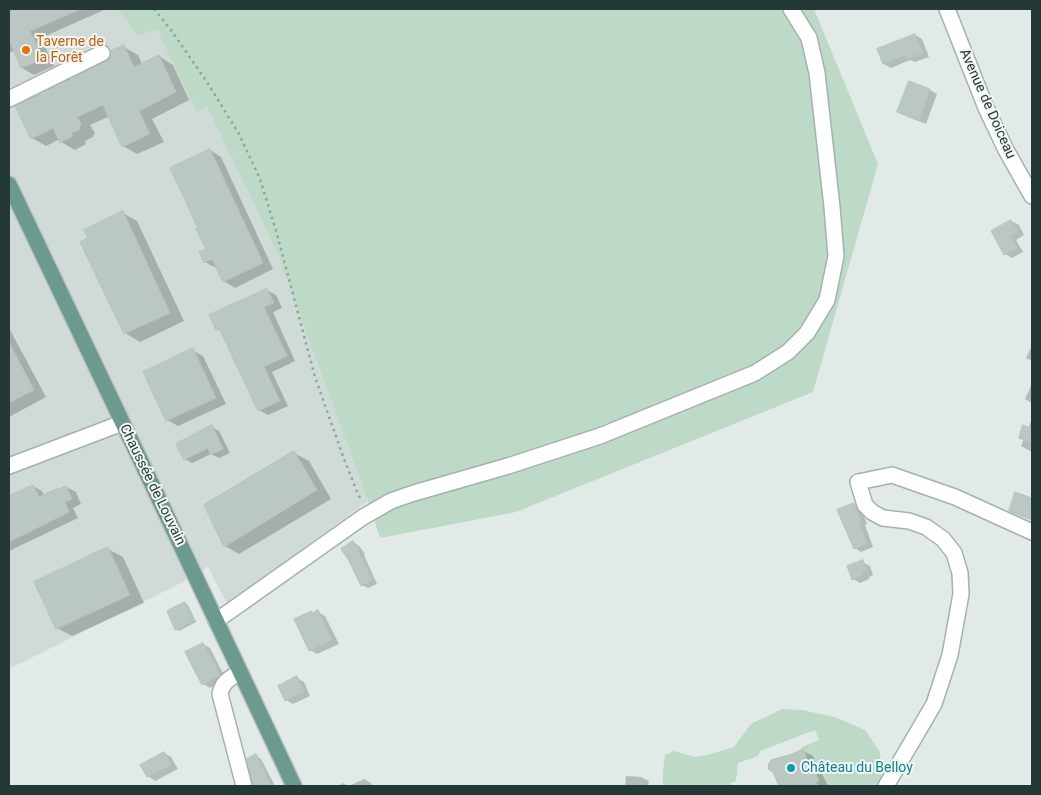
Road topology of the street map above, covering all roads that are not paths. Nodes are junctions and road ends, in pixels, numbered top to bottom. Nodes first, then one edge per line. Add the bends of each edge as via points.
1 (791, 9) edge
2 (947, 9) edge
3 (102, 53) dead end
4 (9, 99) edge
5 (9, 184) edge
6 (1032, 196) edge
7 (122, 422) junction
8 (9, 466) edge
9 (1032, 532) edge
10 (216, 621) junction
11 (240, 672) junction
12 (244, 786) edge
13 (294, 786) edge
14 (886, 786) edge

1 - 10 street via 808,38 817,73 836,256 827,300 807,333 788,352 755,373 600,436 391,501 362,517
2 - 6 street, Avenue de Doiceau via 986,108
3 - 4 street
5 - 7 main road, Chaussée de Louvain
7 - 8 street
7 - 10 main road, Chaussée de Louvain
9 - 14 street via 955,497 892,475 858,482 865,505 872,512 883,518 926,526 942,538 954,553 960,573 961,594 950,655 934,704
10 - 11 main road, Chaussée de Louvain
11 - 12 street via 225,682 220,694
11 - 13 main road, Chaussée de Louvain

